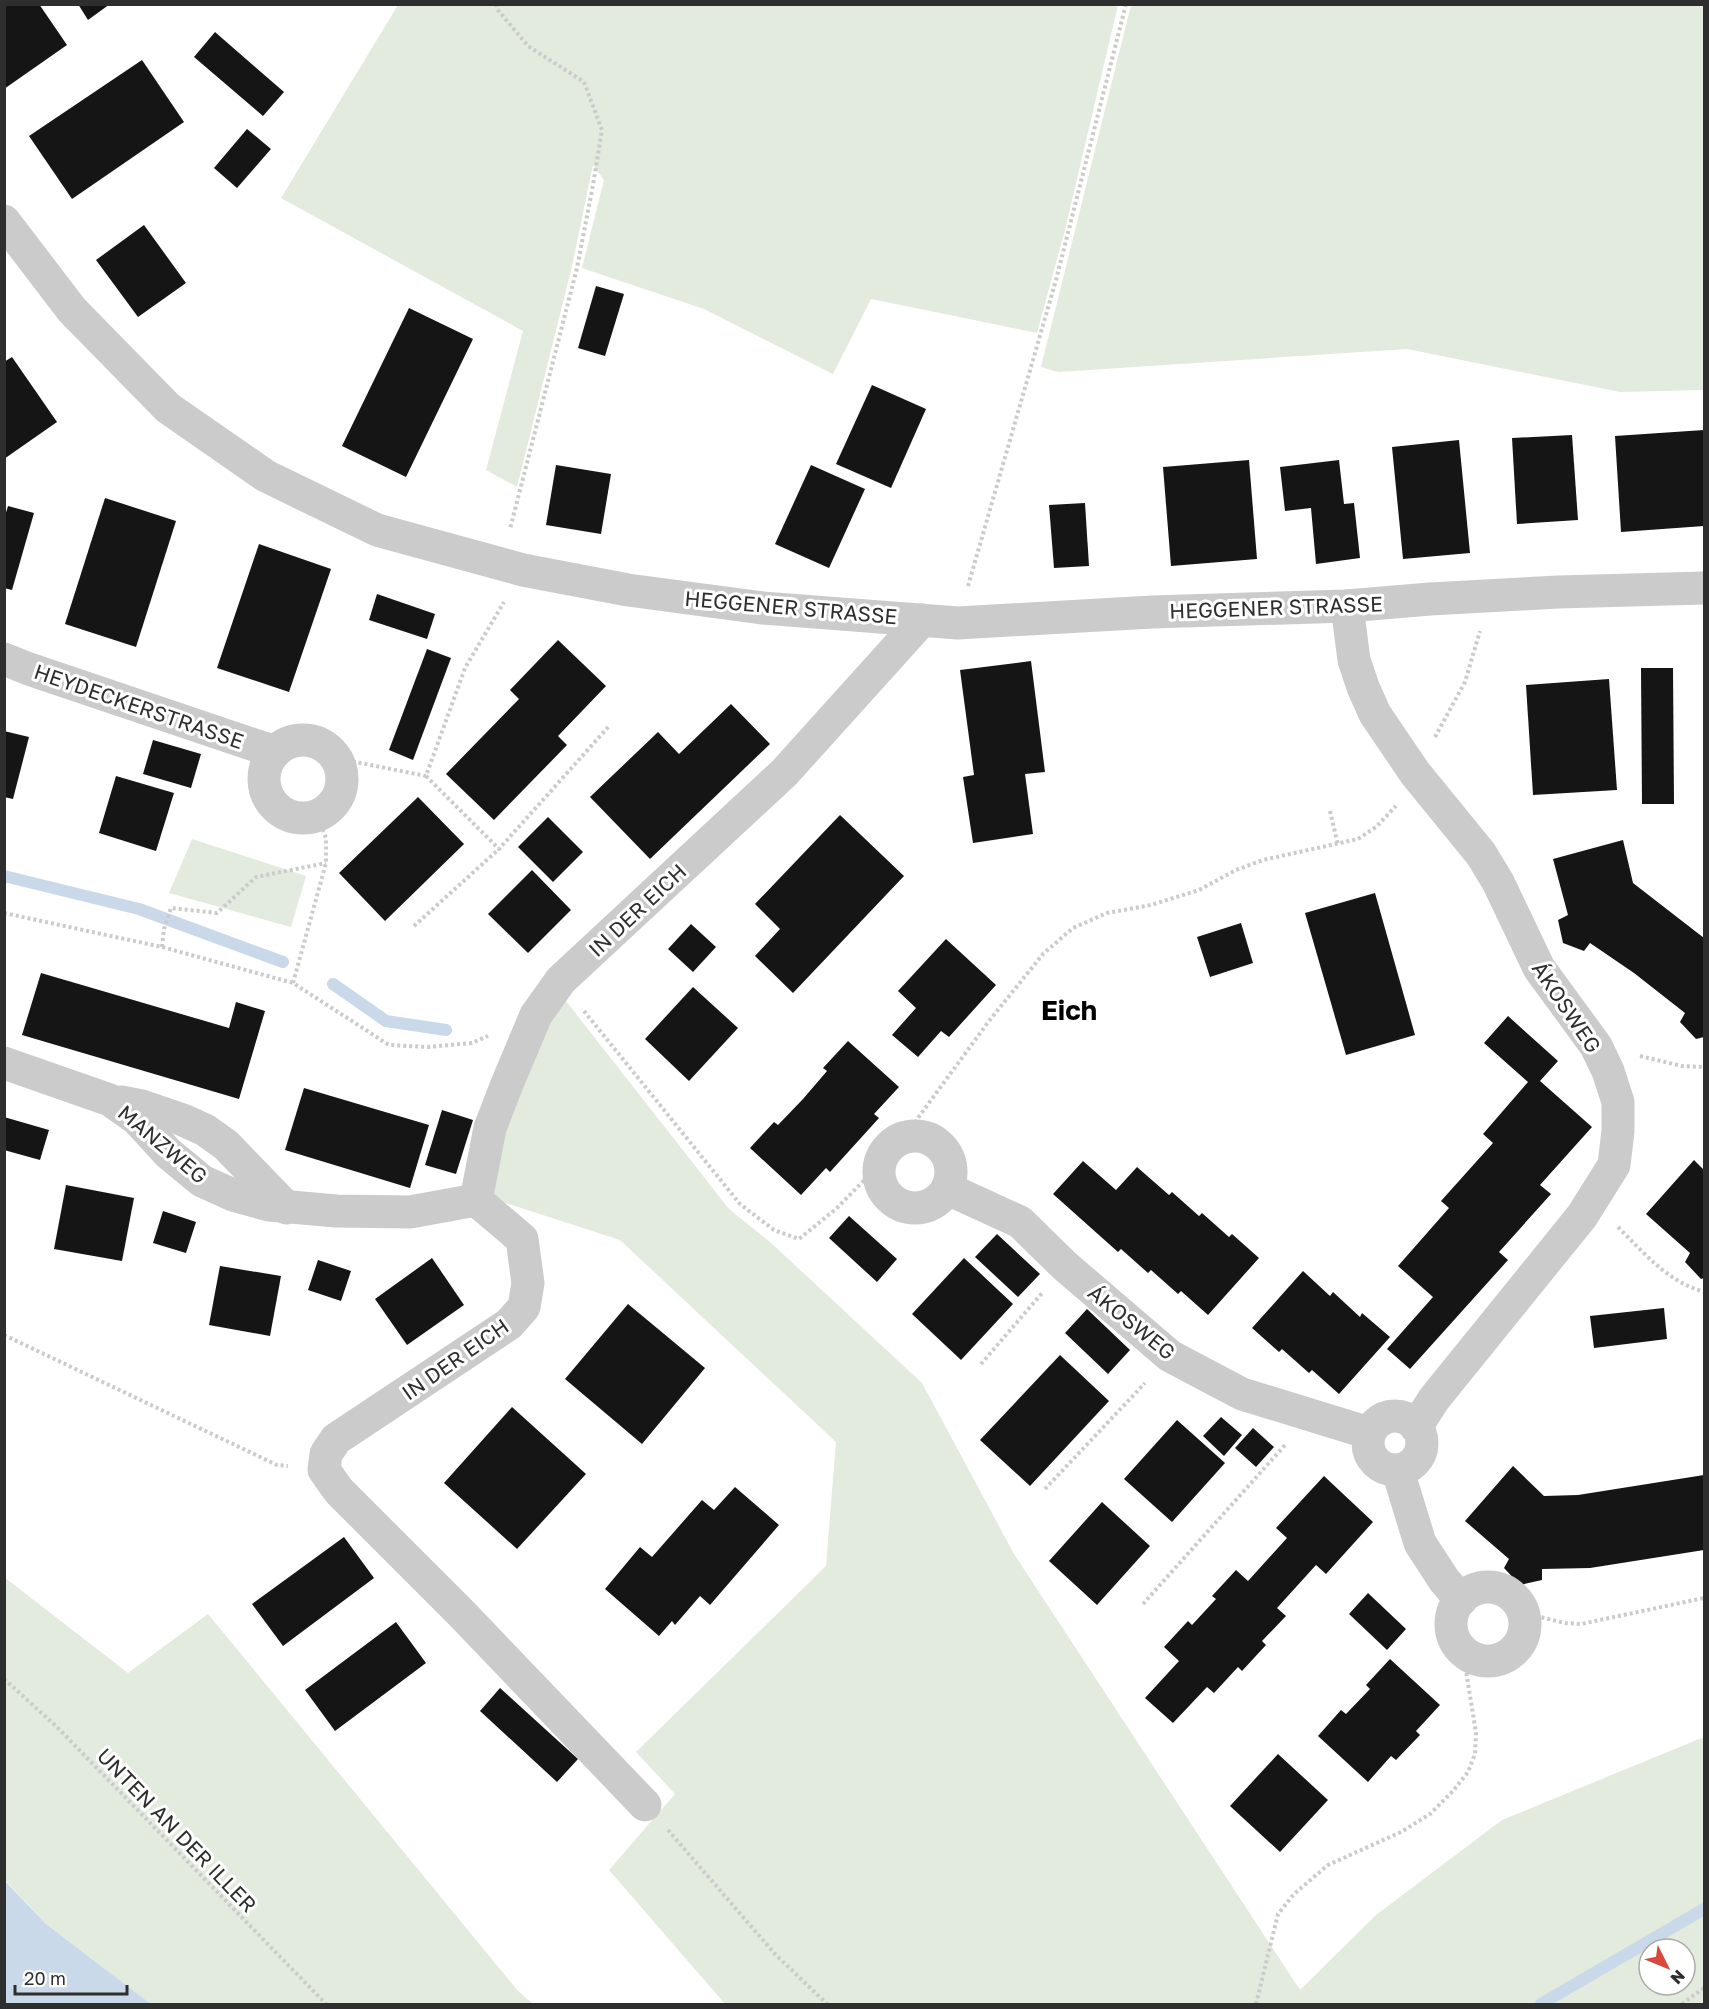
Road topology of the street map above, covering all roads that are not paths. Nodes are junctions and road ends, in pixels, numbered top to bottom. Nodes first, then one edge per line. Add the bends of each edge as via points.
1 (4, 220) edge
2 (1704, 588) edge
3 (1347, 606) junction
4 (922, 620) junction
5 (4, 658) edge
6 (275, 752) junction
7 (4, 1063) edge
8 (948, 1189) junction
9 (476, 1200) junction
10 (1416, 1426) junction
11 (1369, 1433) junction
12 (1398, 1471) junction
13 (1461, 1600) junction
14 (645, 1805) road end

1 - 4 street, HEGGENER STRASSE via 72,310 168,408 266,476 377,530 512,567 628,590 762,608
2 - 3 street, HEGGENER STRASSE via 1491,595
3 - 4 street, HEGGENER STRASSE via 957,623
3 - 10 street, ÁKOSWEG via 1354,660 1375,714 1415,773 1481,854 1539,968 1596,1046 1618,1102 1614,1165 1592,1201
4 - 9 street, IN DER EICH via 784,773 561,980 536,1015 490,1128
5 - 6 street, HEYDECKERSTRASSE
6 - 6 street, HEYDECKERSTRASSE via 264,776 271,801 291,816 304,818 329,807 337,797 341,771 328,749 307,740 284,745
7 - 9 street, MANZWEG via 110,1100 137,1119 168,1153 202,1181 233,1195 286,1208 336,1211 410,1212
8 - 8 street via 952,1172 948,1153 929,1138 904,1137 884,1152 879,1176 888,1197 897,1204 908,1208 931,1205
8 - 11 street, ÁKOSWEG via 1020,1222 1170,1356 1242,1394
9 - 14 street, IN DER EICH via 522,1239 528,1283 524,1307 509,1324 336,1439 326,1454 324,1470 339,1491
10 - 11 street via 1391,1416 1374,1425
10 - 12 street via 1421,1435 1420,1454 1408,1468
11 - 12 street via 1368,1449 1376,1464
12 - 13 street via 1420,1543
13 - 13 street via 1454,1609 1452,1632 1463,1652 1484,1661 1506,1657 1515,1649 1525,1626 1524,1613 1511,1595 1480,1588

